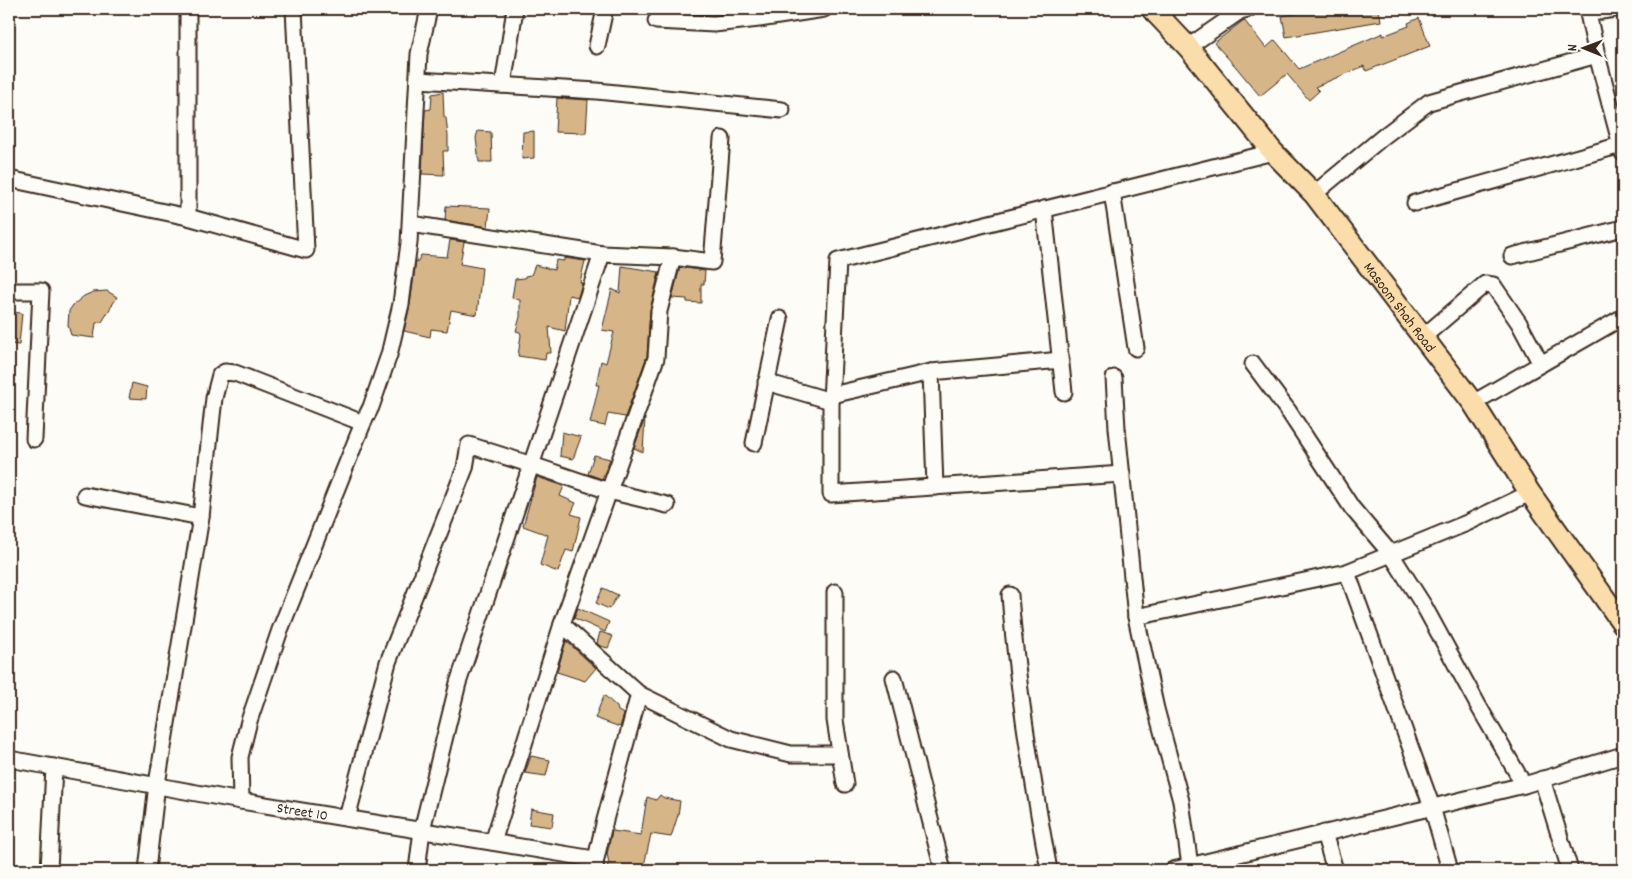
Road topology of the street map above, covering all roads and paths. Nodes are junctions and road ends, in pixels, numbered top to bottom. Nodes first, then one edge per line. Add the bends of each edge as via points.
1 (188, 9) edge
2 (294, 9) edge
3 (429, 9) edge
4 (514, 9) edge
5 (605, 9) edge
6 (824, 9) edge
7 (1152, 9) edge
8 (1248, 9) edge
9 (1615, 9) edge
10 (1588, 11) edge
11 (759, 14) edge
12 (656, 21) dead end
13 (597, 46) dead end
14 (1188, 47) junction
15 (1597, 56) junction
16 (418, 80) junction
17 (503, 85) junction
18 (1617, 101) edge
19 (782, 110) dead end
20 (722, 139) dead end
21 (1622, 150) edge
22 (1273, 152) junction
23 (9, 179) edge
24 (1112, 192) junction
25 (1314, 194) junction
26 (1415, 204) dead end
27 (1044, 209) junction
28 (188, 217) junction
29 (410, 224) junction
30 (1623, 228) edge
31 (602, 254) junction
32 (1512, 256) dead end
33 (673, 257) junction
34 (9, 291) edge
35 (1623, 317) edge
36 (780, 319) dead end
37 (1422, 336) junction
38 (1136, 348) dead end
39 (1061, 360) junction
40 (1253, 364) dead end
41 (1541, 364) junction
42 (931, 372) junction
43 (1114, 378) dead end
44 (766, 382) junction
45 (1064, 392) dead end
46 (831, 398) junction
47 (1473, 403) junction
48 (363, 424) junction
49 (34, 439) dead end
50 (754, 443) dead end
51 (532, 464) junction
52 (1122, 474) junction
53 (935, 487) junction
54 (609, 491) junction
55 (1530, 493) junction
56 (85, 495) dead end
57 (667, 505) dead end
58 (201, 517) junction
59 (1391, 554) junction
60 (1347, 572) junction
61 (835, 592) dead end
62 (1010, 595) dead end
63 (1136, 617) junction
64 (562, 624) junction
65 (1623, 624) edge
66 (894, 678) dead end
67 (639, 694) junction
68 (840, 754) junction
69 (1623, 755) edge
70 (9, 759) edge
71 (54, 767) junction
72 (1542, 779) junction
73 (157, 784) junction
74 (845, 784) dead end
75 (1524, 785) junction
76 (241, 801) junction
77 (1432, 807) junction
78 (347, 818) junction
79 (422, 830) junction
80 (1324, 833) junction
81 (493, 842) junction
82 (1222, 864) edge
83 (1190, 866) junction
84 (596, 867) edge
85 (50, 870) edge
86 (147, 870) edge
87 (418, 870) edge
88 (943, 870) edge
89 (1049, 870) edge
90 (1172, 870) edge
91 (1335, 870) edge
92 (1450, 870) edge
93 (1570, 870) edge

1 - 28 street
2 - 28 street via 306,250
3 - 16 street via 419,54
4 - 17 street
5 - 13 street
6 - 11 street
7 - 14 main road, Masoom Shah Road
8 - 14 street via 1240,11
9 - 10 street
10 - 15 street
11 - 12 street via 714,24
14 - 22 main road, Masoom Shah Road
15 - 18 street
15 - 25 street via 1429,102
16 - 17 street
16 - 29 street
17 - 19 street
18 - 21 street
20 - 33 street via 712,262
21 - 26 street
22 - 24 street
22 - 25 main road, Masoom Shah Road
23 - 28 street
24 - 27 street
24 - 38 street
25 - 37 main road, Masoom Shah Road
27 - 39 street
27 - 46 street via 838,260
29 - 31 street
29 - 48 street via 401,304 389,355
30 - 32 street
31 - 33 street
31 - 51 street
33 - 54 street via 659,311 656,358
34 - 49 street via 41,291
35 - 41 street
36 - 44 street
37 - 41 street via 1485,284 1490,284 1519,323
37 - 47 main road, Masoom Shah Road
39 - 42 street
39 - 45 street
40 - 59 street via 1352,508
41 - 47 street
42 - 46 street
42 - 53 street
43 - 52 street
44 - 46 street
44 - 50 street
46 - 53 street via 831,494
47 - 55 main road, Masoom Shah Road
48 - 58 street via 235,372 225,372 220,375 214,398
48 - 76 street via 280,630 249,721 240,757
51 - 54 street
51 - 78 street via 469,446 465,468 388,662
51 - 79 street via 458,683
52 - 53 street
52 - 63 street
54 - 57 street
54 - 64 street
55 - 59 street
55 - 65 main road, Masoom Shah Road
56 - 58 street
58 - 73 street
59 - 60 street
59 - 75 street via 1424,606
60 - 63 street
60 - 77 street
61 - 68 street via 835,720
62 - 89 street via 1030,763
63 - 83 street via 1181,801
64 - 67 street
64 - 81 street
66 - 88 street
67 - 68 street via 731,739 791,754
67 - 84 street
68 - 74 street
69 - 72 street
70 - 71 street, Street 10
71 - 73 street, Street 10
71 - 85 street
72 - 75 street
72 - 93 street
73 - 76 street, Street 10
73 - 86 street
75 - 77 street
76 - 78 street, Street 10
77 - 80 street
77 - 92 street
78 - 79 street, Street 10
79 - 81 street, Street 10
79 - 87 street
80 - 82 street
80 - 91 street
81 - 84 street, Street 10 via 588,858
82 - 83 street
83 - 90 street

